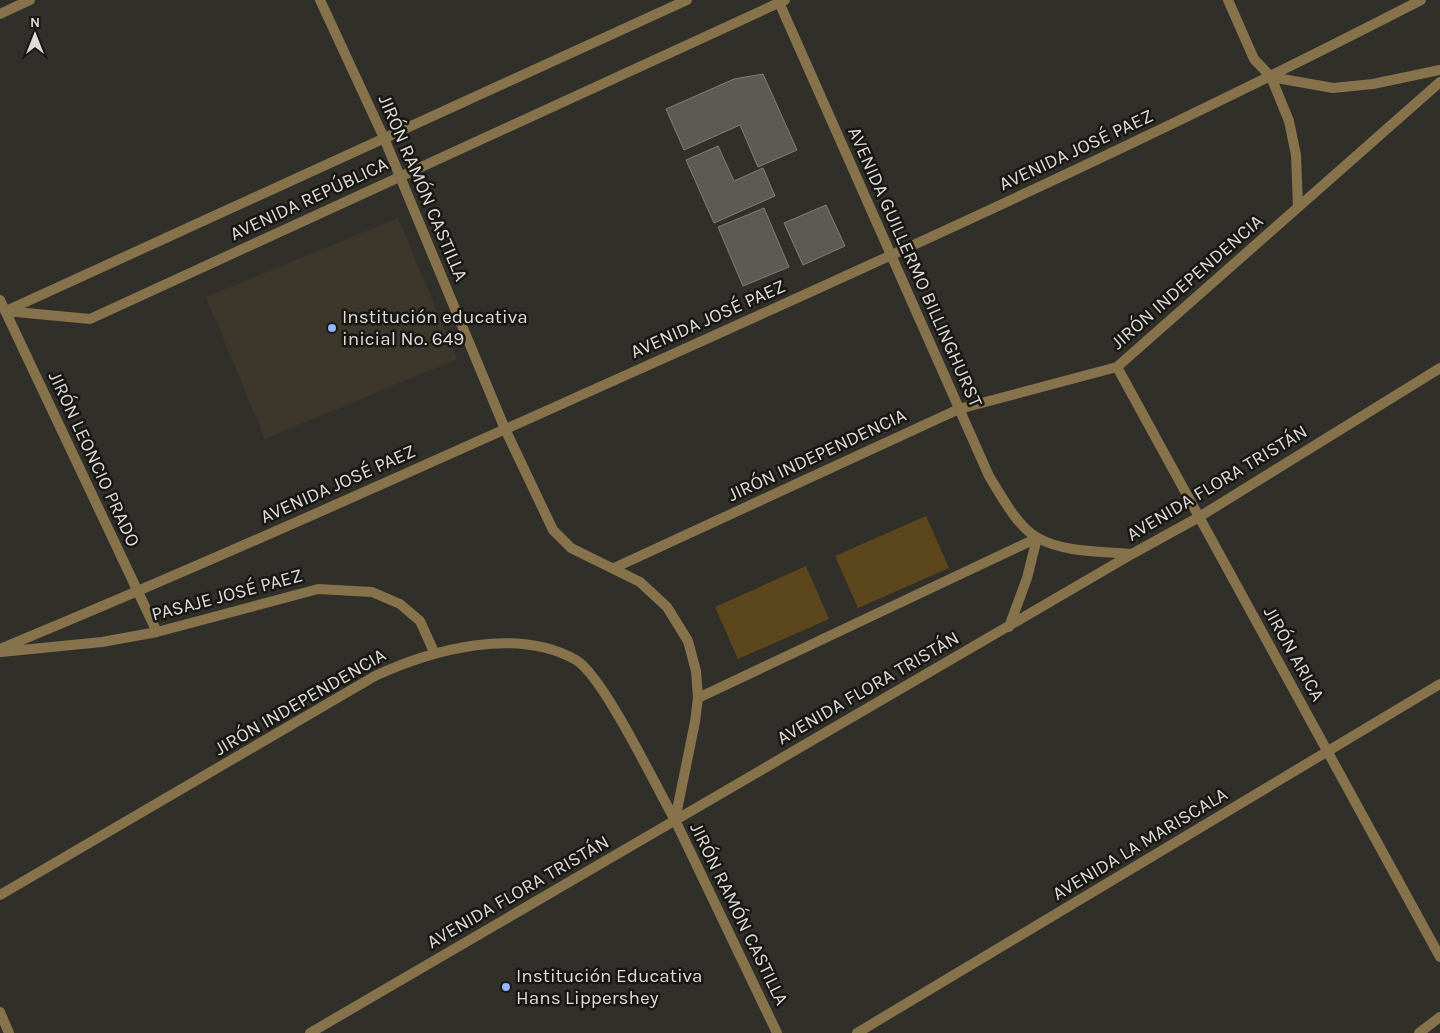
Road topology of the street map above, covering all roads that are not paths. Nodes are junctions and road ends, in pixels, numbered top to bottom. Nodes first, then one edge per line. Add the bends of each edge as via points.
1 (30, 0) edge
2 (320, 0) edge
3 (688, 0) edge
4 (1228, 0) edge
5 (1421, 0) edge
6 (780, 1) edge
7 (0, 14) edge
8 (1440, 70) edge
9 (1271, 77) junction
10 (1440, 82) edge
11 (384, 138) junction
12 (400, 177) junction
13 (1298, 208) junction
14 (891, 256) junction
15 (0, 300) edge
16 (3, 313) edge
17 (1117, 368) junction
18 (1440, 368) edge
19 (959, 409) junction
20 (505, 429) junction
21 (1199, 517) junction
22 (1037, 538) junction
23 (1132, 554) junction
24 (614, 568) junction
25 (137, 592) junction
26 (1009, 627) junction
27 (157, 632) junction
28 (0, 650) edge
29 (435, 654) junction
30 (1440, 684) edge
31 (698, 698) junction
32 (1328, 753) junction
33 (675, 820) junction
34 (0, 895) edge
35 (1440, 957) edge
36 (0, 1012) edge
37 (1440, 1016) edge
38 (10, 1033) edge
39 (310, 1033) edge
40 (776, 1033) edge
41 (857, 1033) edge
42 (1419, 1033) edge

1 - 7 street
2 - 11 street, JIRÓN RAMÓN CASTILLA
3 - 11 street, AVENIDA REPÚBLICA
4 - 9 street via 1254,59
5 - 9 street, AVENIDA JOSÉ PAEZ
6 - 12 street, AVENIDA REPÚBLICA
6 - 14 street, AVENIDA GUILLERMO BILLINGHURST
8 - 9 street via 1373,84 1333,88
9 - 13 street via 1289,121
9 - 14 street, AVENIDA JOSÉ PAEZ
10 - 13 street, JIRÓN INDEPENDENCIA
11 - 12 street, JIRÓN RAMÓN CASTILLA
11 - 16 street, AVENIDA REPÚBLICA
12 - 16 street, AVENIDA REPÚBLICA via 90,319
12 - 20 street, JIRÓN RAMÓN CASTILLA
13 - 17 street, JIRÓN INDEPENDENCIA
14 - 19 street, AVENIDA GUILLERMO BILLINGHURST
14 - 20 street, AVENIDA JOSÉ PAEZ
15 - 16 street, JIRÓN LEONCIO PRADO
16 - 25 street, JIRÓN LEONCIO PRADO
17 - 19 street, JIRÓN INDEPENDENCIA
17 - 21 street, JIRÓN ARICA
18 - 21 street, AVENIDA FLORA TRISTÁN
19 - 22 street, AVENIDA GUILLERMO BILLINGHURST via 989,476 1009,510
19 - 24 street, JIRÓN INDEPENDENCIA
20 - 24 street, JIRÓN RAMÓN CASTILLA via 553,530 571,548
20 - 25 street, AVENIDA JOSÉ PAEZ
21 - 23 street, AVENIDA FLORA TRISTÁN
21 - 32 street, JIRÓN ARICA
22 - 23 street, AVENIDA GUILLERMO BILLINGHURST via 1068,548
22 - 26 street
22 - 31 street
23 - 26 street, AVENIDA FLORA TRISTÁN
24 - 31 street, JIRÓN RAMÓN CASTILLA via 640,582 667,607 688,641 696,671
25 - 27 street, JIRÓN LEONCIO PRADO
25 - 28 street, AVENIDA JOSÉ PAEZ
26 - 33 street, AVENIDA FLORA TRISTÁN
27 - 28 street, PASAJE JOSÉ PAEZ via 102,642
27 - 29 street, PASAJE JOSÉ PAEZ via 318,589 372,592 400,604 420,621
29 - 33 street, JIRÓN INDEPENDENCIA via 462,647 504,644 544,648 577,660 601,687
29 - 34 street, JIRÓN INDEPENDENCIA via 375,676
30 - 32 street, AVENIDA LA MARISCALA
31 - 33 street, JIRÓN RAMÓN CASTILLA
32 - 35 street, JIRÓN ARICA
32 - 41 street, AVENIDA LA MARISCALA
33 - 39 street, AVENIDA FLORA TRISTÁN
33 - 40 street, JIRÓN RAMÓN CASTILLA
36 - 38 street
37 - 42 street

